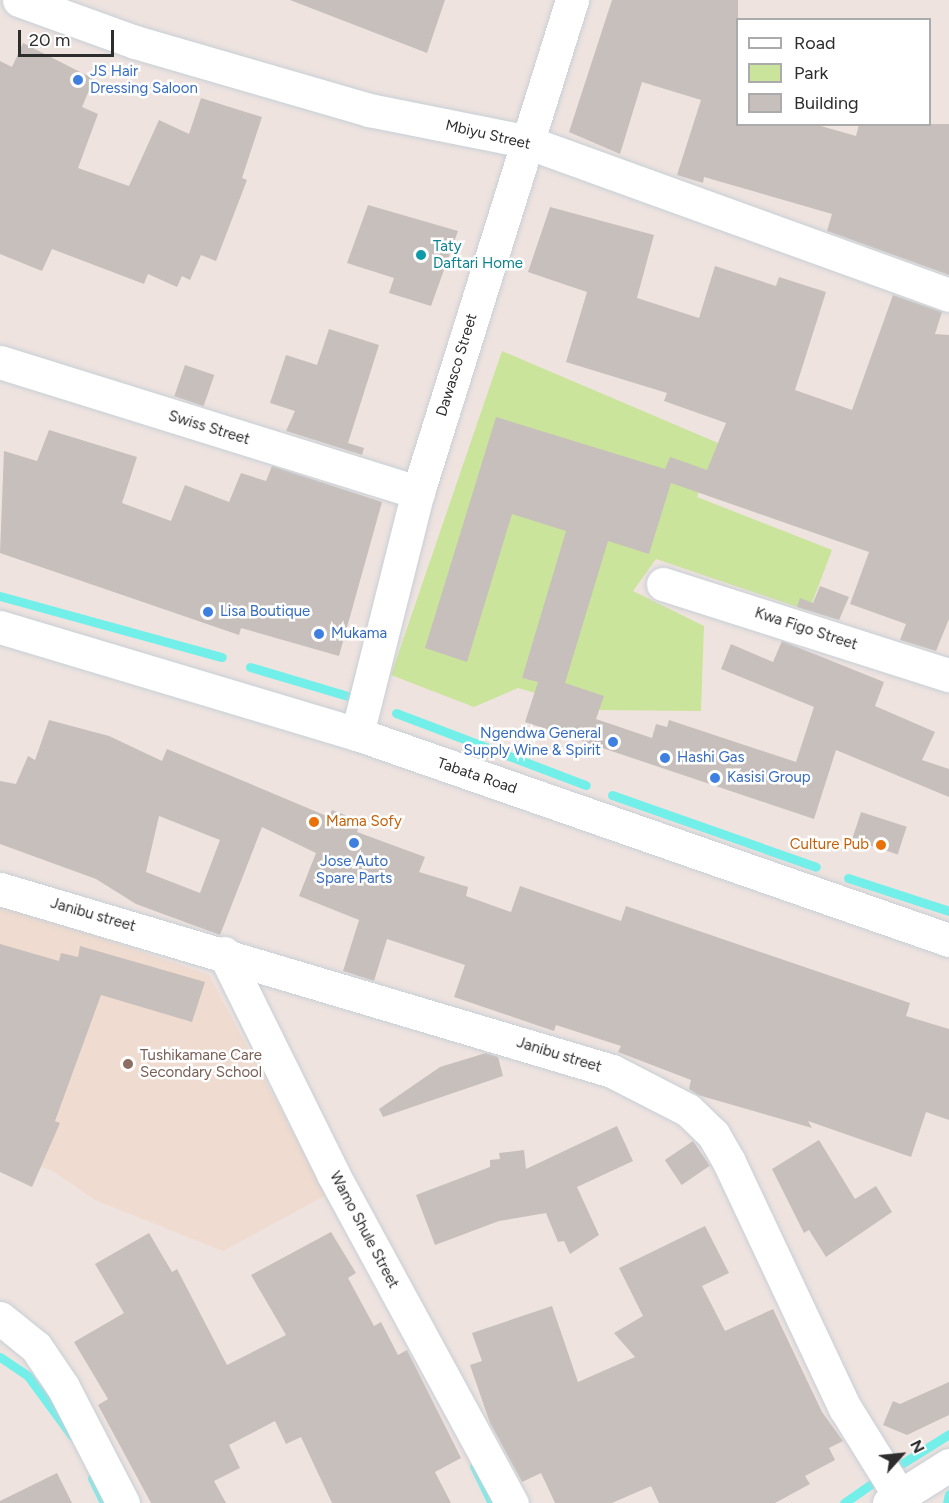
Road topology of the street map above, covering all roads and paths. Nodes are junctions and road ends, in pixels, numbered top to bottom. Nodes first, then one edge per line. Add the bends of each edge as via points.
1 (19, 0) edge
2 (572, 0) edge
3 (524, 141) junction
4 (949, 295) edge
5 (0, 362) edge
6 (418, 492) junction
7 (663, 584) dead end
8 (0, 627) edge
9 (949, 675) edge
10 (357, 734) junction
11 (0, 889) edge
12 (949, 940) edge
13 (224, 953) junction
14 (0, 1318) edge
15 (949, 1465) edge
16 (898, 1500) edge
17 (123, 1503) edge
18 (512, 1503) edge

1 - 3 street, Mbiyu Street via 135,42 369,110
2 - 3 street, Dawasco Street
3 - 4 street, Mbiyu Street
3 - 6 street, Dawasco Street
5 - 6 street, Swiss Street
6 - 10 street, Dawasco Street
7 - 9 street, Kwa Figo Street
8 - 10 street, Tabata Road
10 - 12 street, Tabata Road
11 - 13 street, Janibu street
13 - 16 street, Janibu street via 612,1071 688,1110 713,1134 729,1162 846,1408
13 - 18 street, Wamo Shule Street via 333,1174
14 - 17 street via 36,1347 63,1386
15 - 16 street

